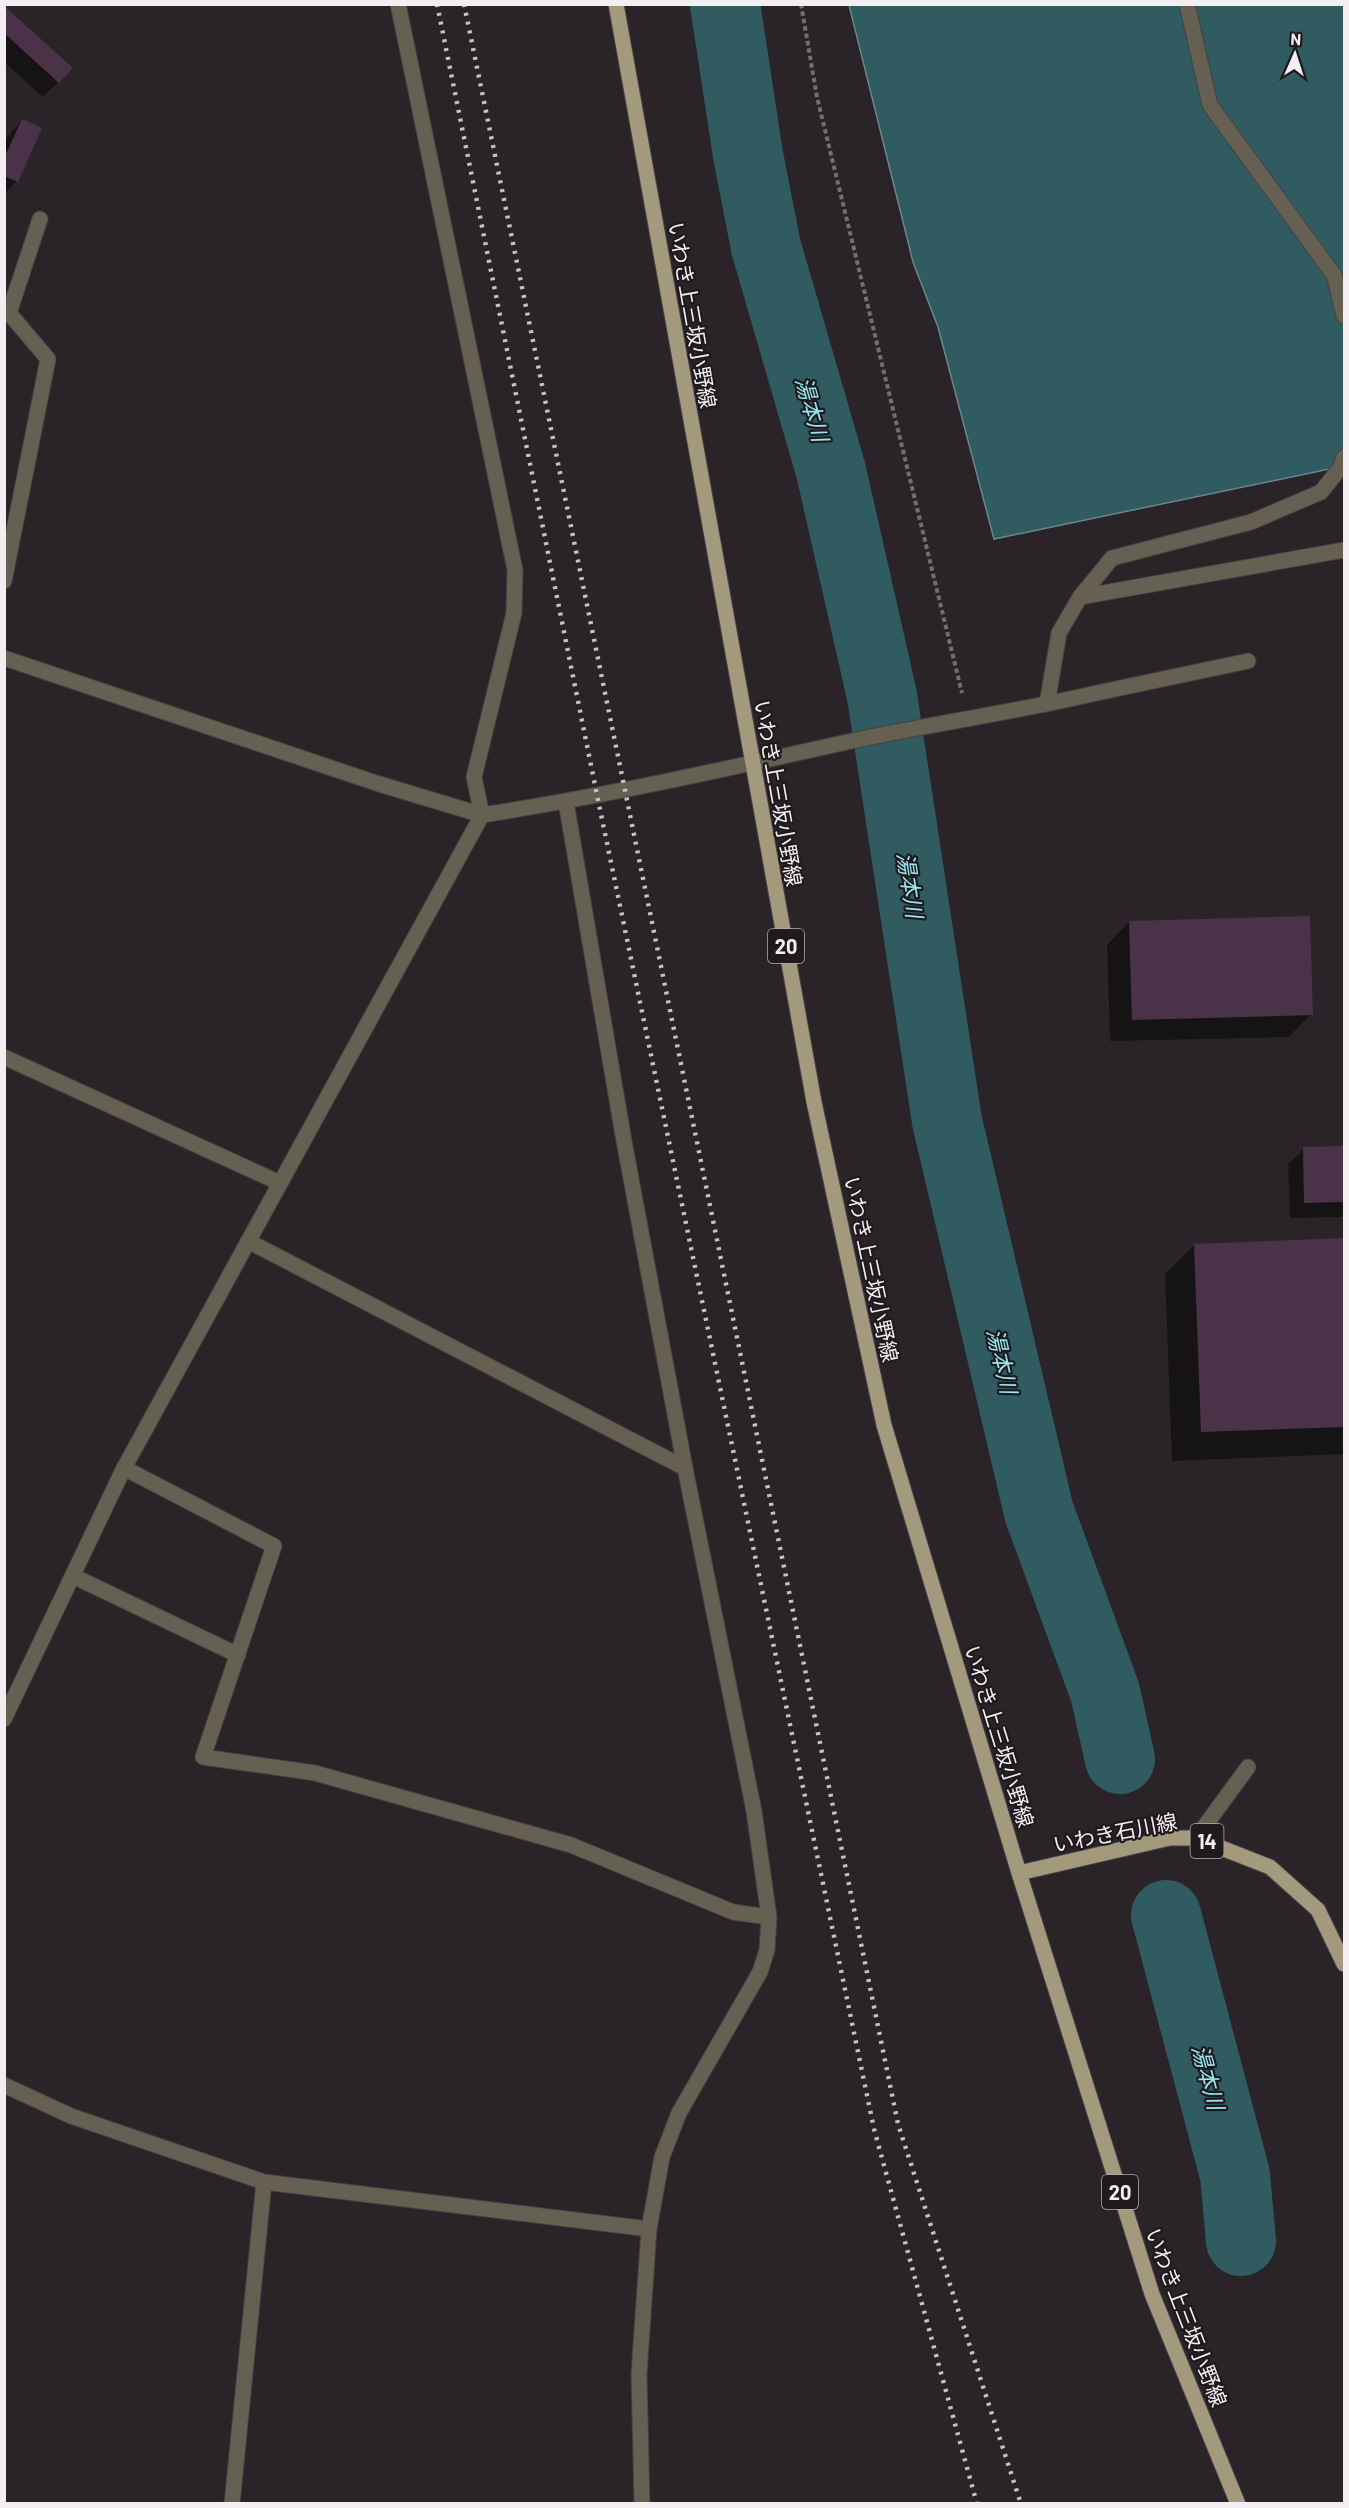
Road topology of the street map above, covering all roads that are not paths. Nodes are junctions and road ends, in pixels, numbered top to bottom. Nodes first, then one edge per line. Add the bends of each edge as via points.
1 (398, 4) edge
2 (616, 4) edge
3 (1187, 4) edge
4 (40, 219) dead end
5 (1344, 316) edge
6 (1344, 457) edge
7 (1344, 550) edge
8 (4, 581) edge
9 (1080, 597) junction
10 (4, 658) edge
11 (1248, 661) dead end
12 (1047, 704) junction
13 (752, 765) junction
14 (566, 802) junction
15 (482, 815) junction
16 (4, 1057) edge
17 (280, 1183) junction
18 (248, 1241) junction
19 (124, 1468) junction
20 (685, 1468) junction
21 (73, 1576) junction
22 (238, 1655) junction
23 (4, 1719) edge
24 (1248, 1767) dead end
25 (1196, 1838) junction
26 (1019, 1873) junction
27 (769, 1917) junction
28 (1344, 1964) edge
29 (4, 2085) edge
30 (264, 2182) junction
31 (649, 2229) junction
32 (232, 2504) edge
33 (642, 2504) edge
34 (1238, 2504) edge

1 - 15 street via 515,570 512,622 474,777
2 - 13 main road, いわき上三坂小野線 / 20
3 - 5 street via 1210,105 1334,275
4 - 8 street via 9,313 48,359
6 - 9 street via 1321,492 1251,522 1112,558
7 - 9 street
9 - 12 street via 1059,633
10 - 15 street
11 - 12 street
12 - 13 street via 848,742
13 - 14 street
13 - 26 main road, いわき上三坂小野線 / 20 via 814,1102 884,1425
14 - 15 street
14 - 20 street
15 - 17 street
16 - 17 street
17 - 18 street
18 - 19 street
18 - 20 street
19 - 21 street
19 - 22 street via 274,1546
20 - 27 street via 754,1811
21 - 22 street
21 - 23 street
22 - 27 street via 203,1757 315,1773 549,1838 734,1912
24 - 25 street
25 - 26 main road, いわき石川線 / 14 via 1170,1838
25 - 28 main road, いわき石川線 / 14 via 1270,1867 1318,1910
26 - 34 main road, いわき上三坂小野線 / 20 via 1152,2294
27 - 31 street via 768,1950 759,1972 679,2113 662,2157
29 - 30 street via 71,2116
30 - 31 street
30 - 32 street
31 - 33 street via 639,2374

